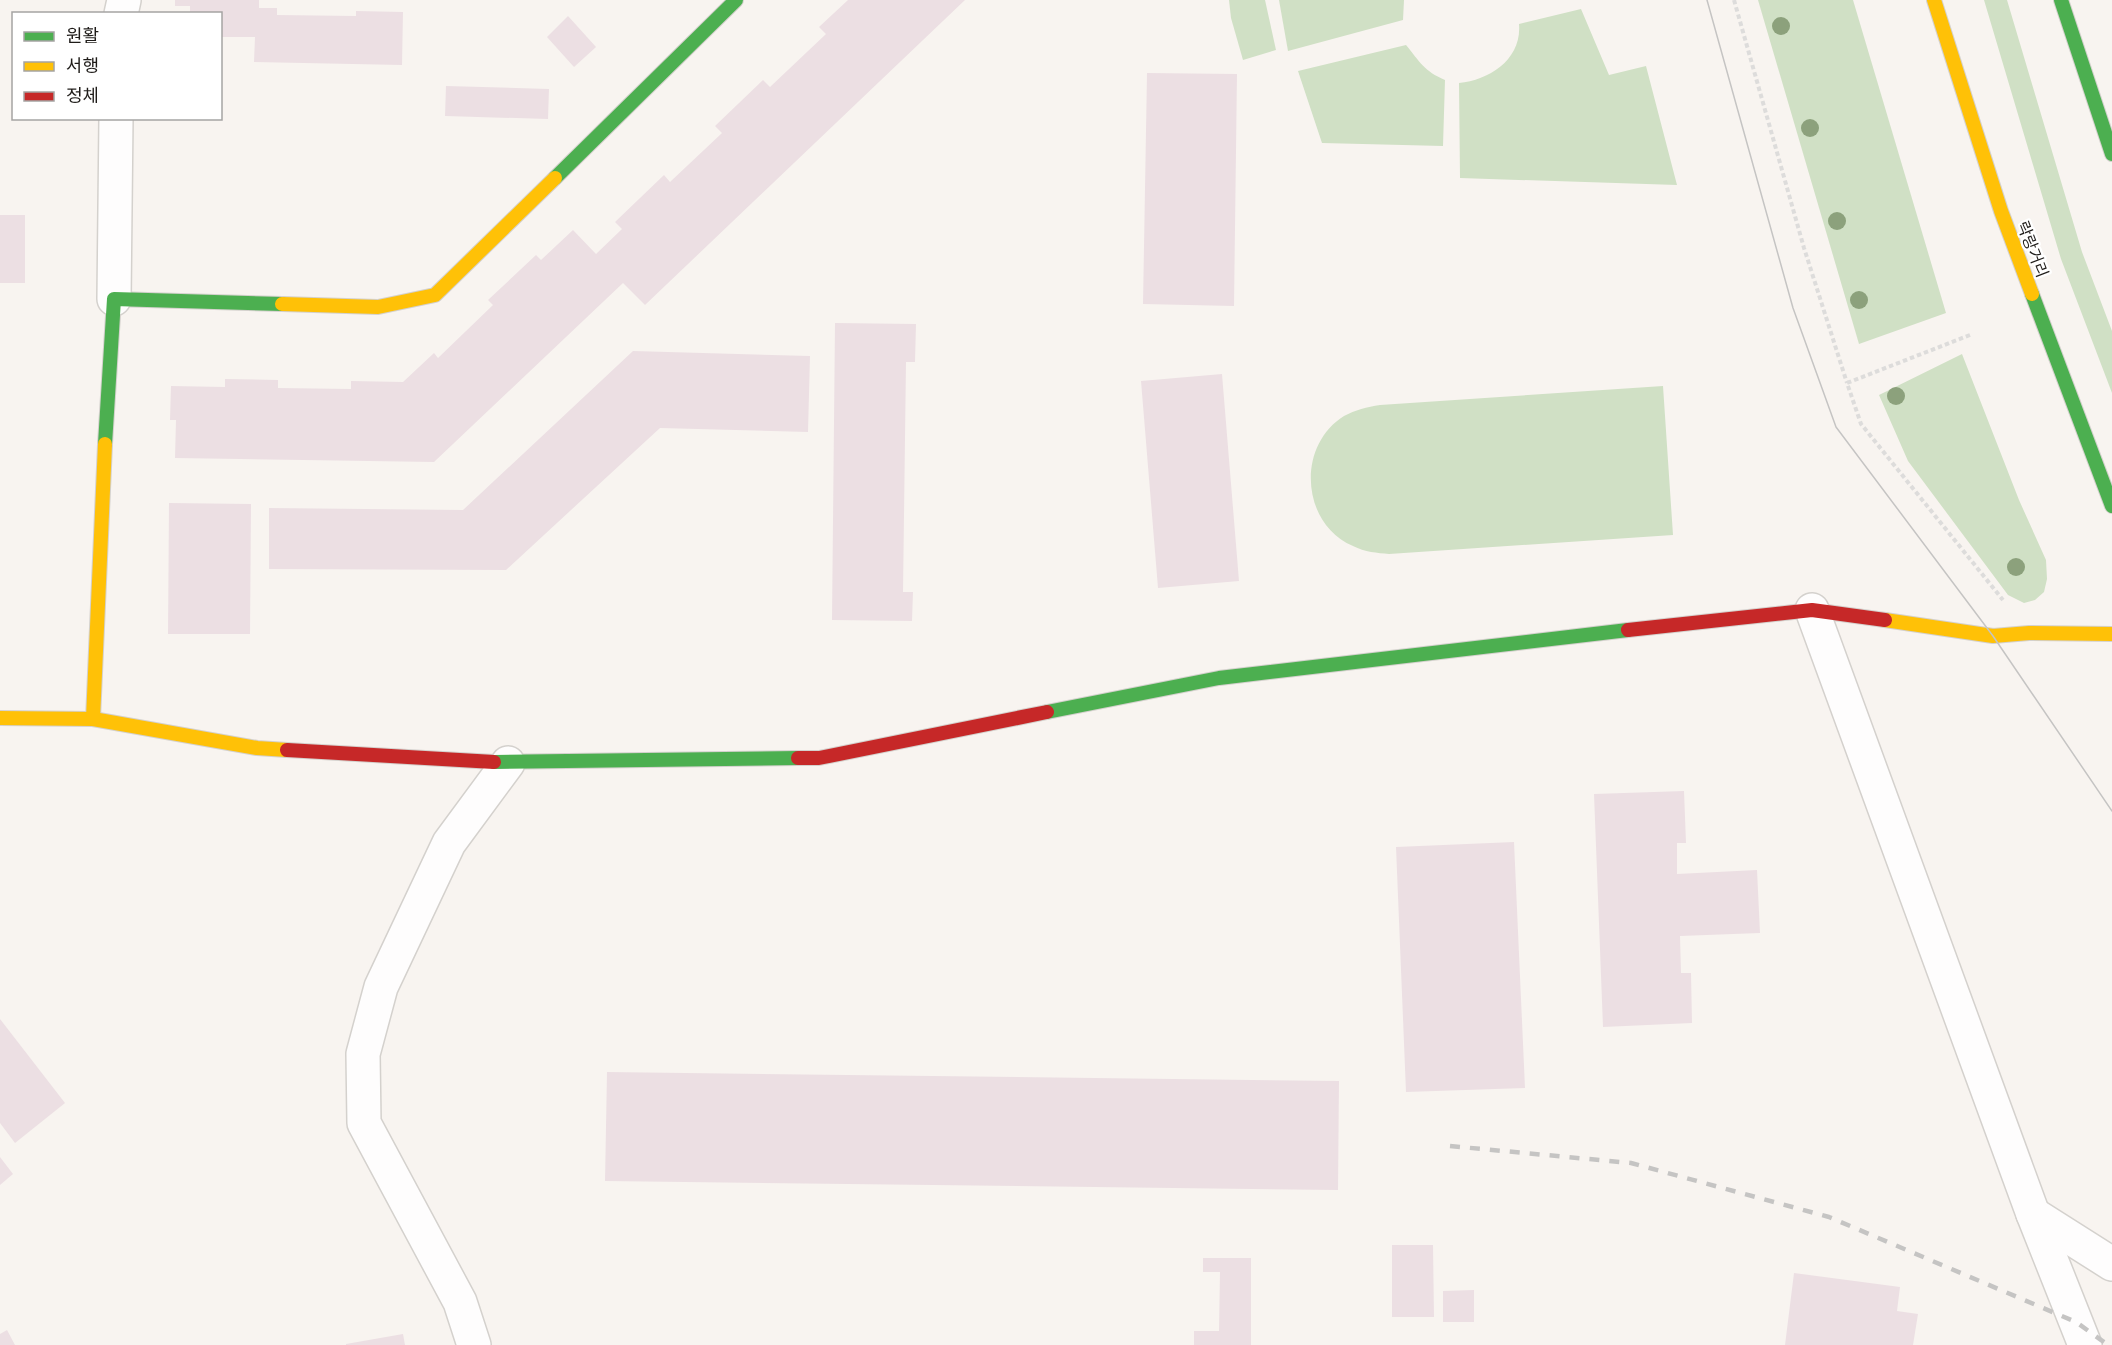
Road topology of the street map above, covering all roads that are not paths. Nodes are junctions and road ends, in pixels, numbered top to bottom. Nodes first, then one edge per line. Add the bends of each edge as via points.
1 (736, 0) edge
2 (1934, 0) edge
3 (2061, 0) edge
4 (116, 120) edge
5 (2112, 154) edge
6 (114, 299) junction
7 (2112, 506) edge
8 (1812, 610) junction
9 (2112, 634) edge
10 (0, 718) edge
11 (93, 718) junction
12 (508, 763) junction
13 (2033, 1214) junction
14 (2112, 1264) edge
15 (474, 1345) edge
16 (2085, 1345) edge

1 - 6 street via 435,295 378,307
2 - 7 street, 락랑거리 via 2001,211
3 - 5 street
4 - 6 street
6 - 11 street
8 - 9 street via 1993,636
8 - 12 street via 1219,678 819,758
8 - 13 street
10 - 11 street
11 - 12 street via 257,748
12 - 15 street via 449,843 381,987 363,1054 364,1123 460,1302
13 - 14 street
13 - 16 street

